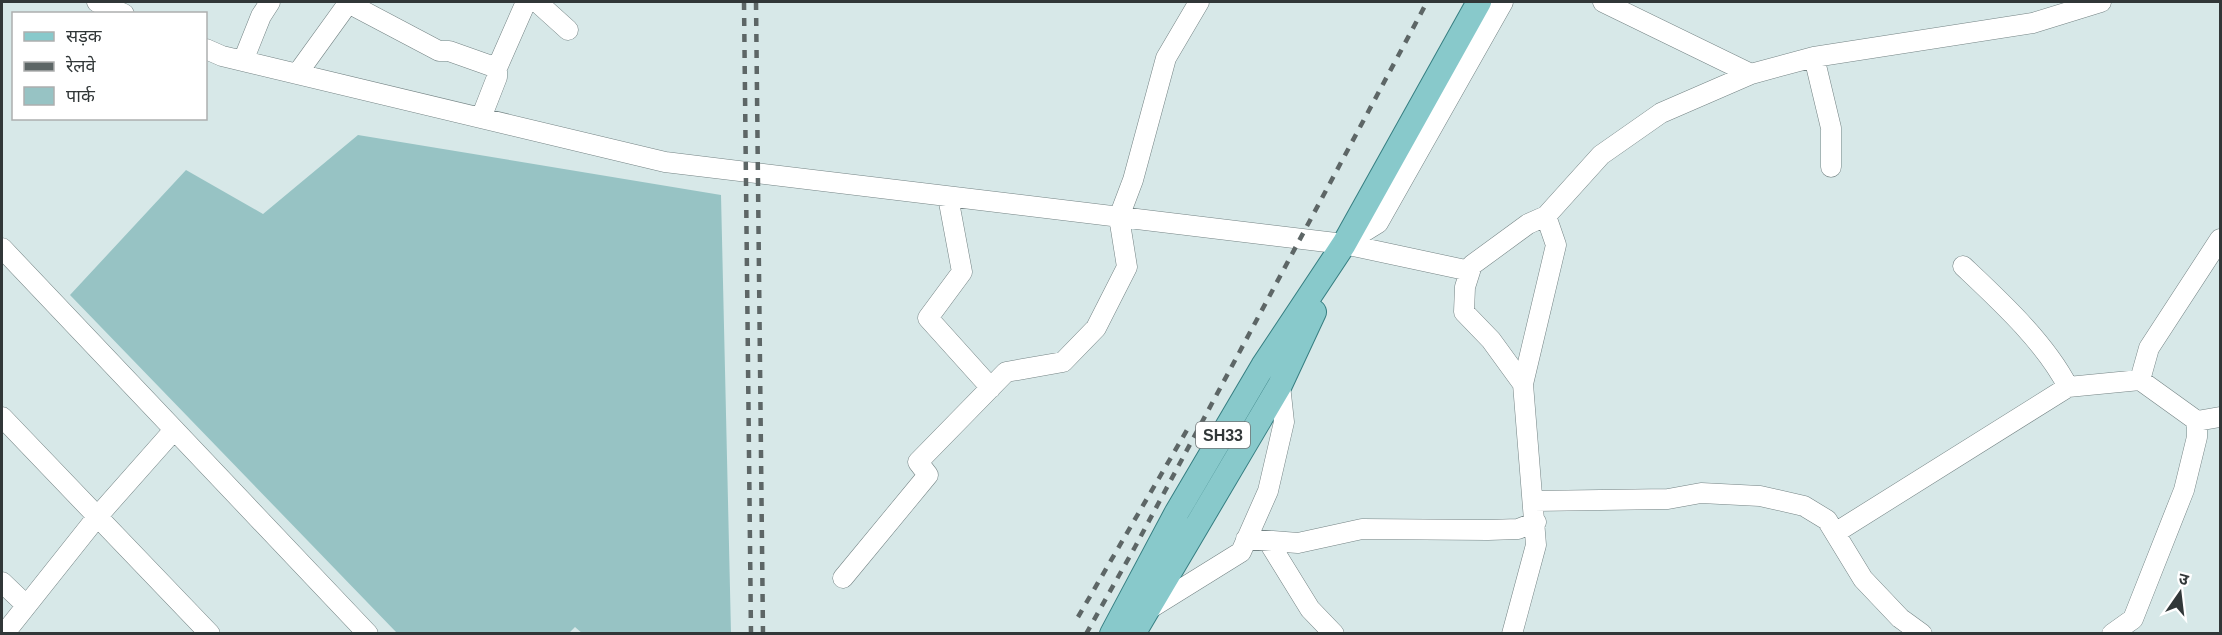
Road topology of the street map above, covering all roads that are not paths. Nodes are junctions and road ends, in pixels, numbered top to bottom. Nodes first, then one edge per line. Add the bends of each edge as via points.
1 (97, 2) edge
2 (270, 2) edge
3 (349, 2) edge
4 (526, 2) edge
5 (537, 2) edge
6 (1199, 2) edge
7 (1479, 2) edge
8 (1503, 2) edge
9 (1603, 2) edge
10 (2088, 4) edge
11 (120, 12) edge
12 (568, 30) dead end
13 (207, 49) edge
14 (1814, 57) junction
15 (243, 61) junction
16 (497, 68) junction
17 (297, 74) junction
18 (1751, 74) junction
19 (482, 118) junction
20 (1831, 167) dead end
21 (948, 196) junction
22 (1546, 216) junction
23 (1119, 217) junction
24 (2220, 239) edge
25 (1344, 244) junction
26 (2, 248) edge
27 (1962, 266) dead end
28 (1470, 271) junction
29 (2140, 380) junction
30 (1523, 384) junction
31 (1281, 385) junction
32 (2068, 387) junction
33 (991, 388) junction
34 (2, 417) edge
35 (2220, 417) edge
36 (2197, 421) junction
37 (174, 430) junction
38 (1534, 501) junction
39 (97, 517) junction
40 (1536, 522) junction
41 (1835, 533) junction
42 (1246, 539) junction
43 (1268, 541) junction
44 (843, 578) dead end
45 (2, 582) edge
46 (27, 605) junction
47 (1138, 623) edge
48 (2136, 626) edge
49 (4, 633) edge
50 (210, 633) edge
51 (368, 633) edge
52 (1112, 633) edge
53 (1334, 633) edge
54 (1512, 633) edge
55 (1922, 633) edge
56 (2112, 633) edge

1 - 11 street
2 - 15 street
3 - 16 street via 439,51
3 - 17 street
4 - 16 street
5 - 12 street
6 - 23 street via 1166,58
7 - 25 main road
8 - 25 street via 1378,223
9 - 18 street
10 - 14 street via 2033,24
13 - 15 street
14 - 18 street
14 - 20 street via 1831,128
15 - 17 street
16 - 19 street
17 - 19 street
18 - 22 street via 1662,113 1618,143 1601,155
19 - 21 street via 665,162
21 - 23 street
21 - 33 street via 962,272 928,318
22 - 28 street via 1528,224 1472,265
22 - 30 street via 1556,245
23 - 25 street
23 - 33 street via 1127,267 1096,328 1063,362 1006,372
24 - 29 street via 2149,348
25 - 28 street
25 - 31 main road, SH33
25 - 52 main road, SH33 via 1263,366
26 - 37 street
27 - 32 street via 2000,302 2060,372
28 - 30 street via 1464,312 1491,340
29 - 32 street
29 - 36 street
30 - 38 street
31 - 42 street via 1284,422 1268,491
31 - 47 main road, SH33
32 - 41 street
33 - 44 street via 918,462 928,475
34 - 39 street
35 - 36 street
36 - 48 street via 2184,490
37 - 39 street
37 - 51 street
38 - 40 street
38 - 41 street via 1668,499 1701,493 1760,496 1804,506 1827,520
39 - 46 street
39 - 50 street
40 - 43 street via 1518,529 1362,529 1299,543
40 - 54 street via 1536,545
41 - 55 street via 1863,579 1900,618
42 - 43 street
42 - 47 street via 1241,552
43 - 53 street via 1310,609
45 - 46 street
46 - 49 street
48 - 56 street

